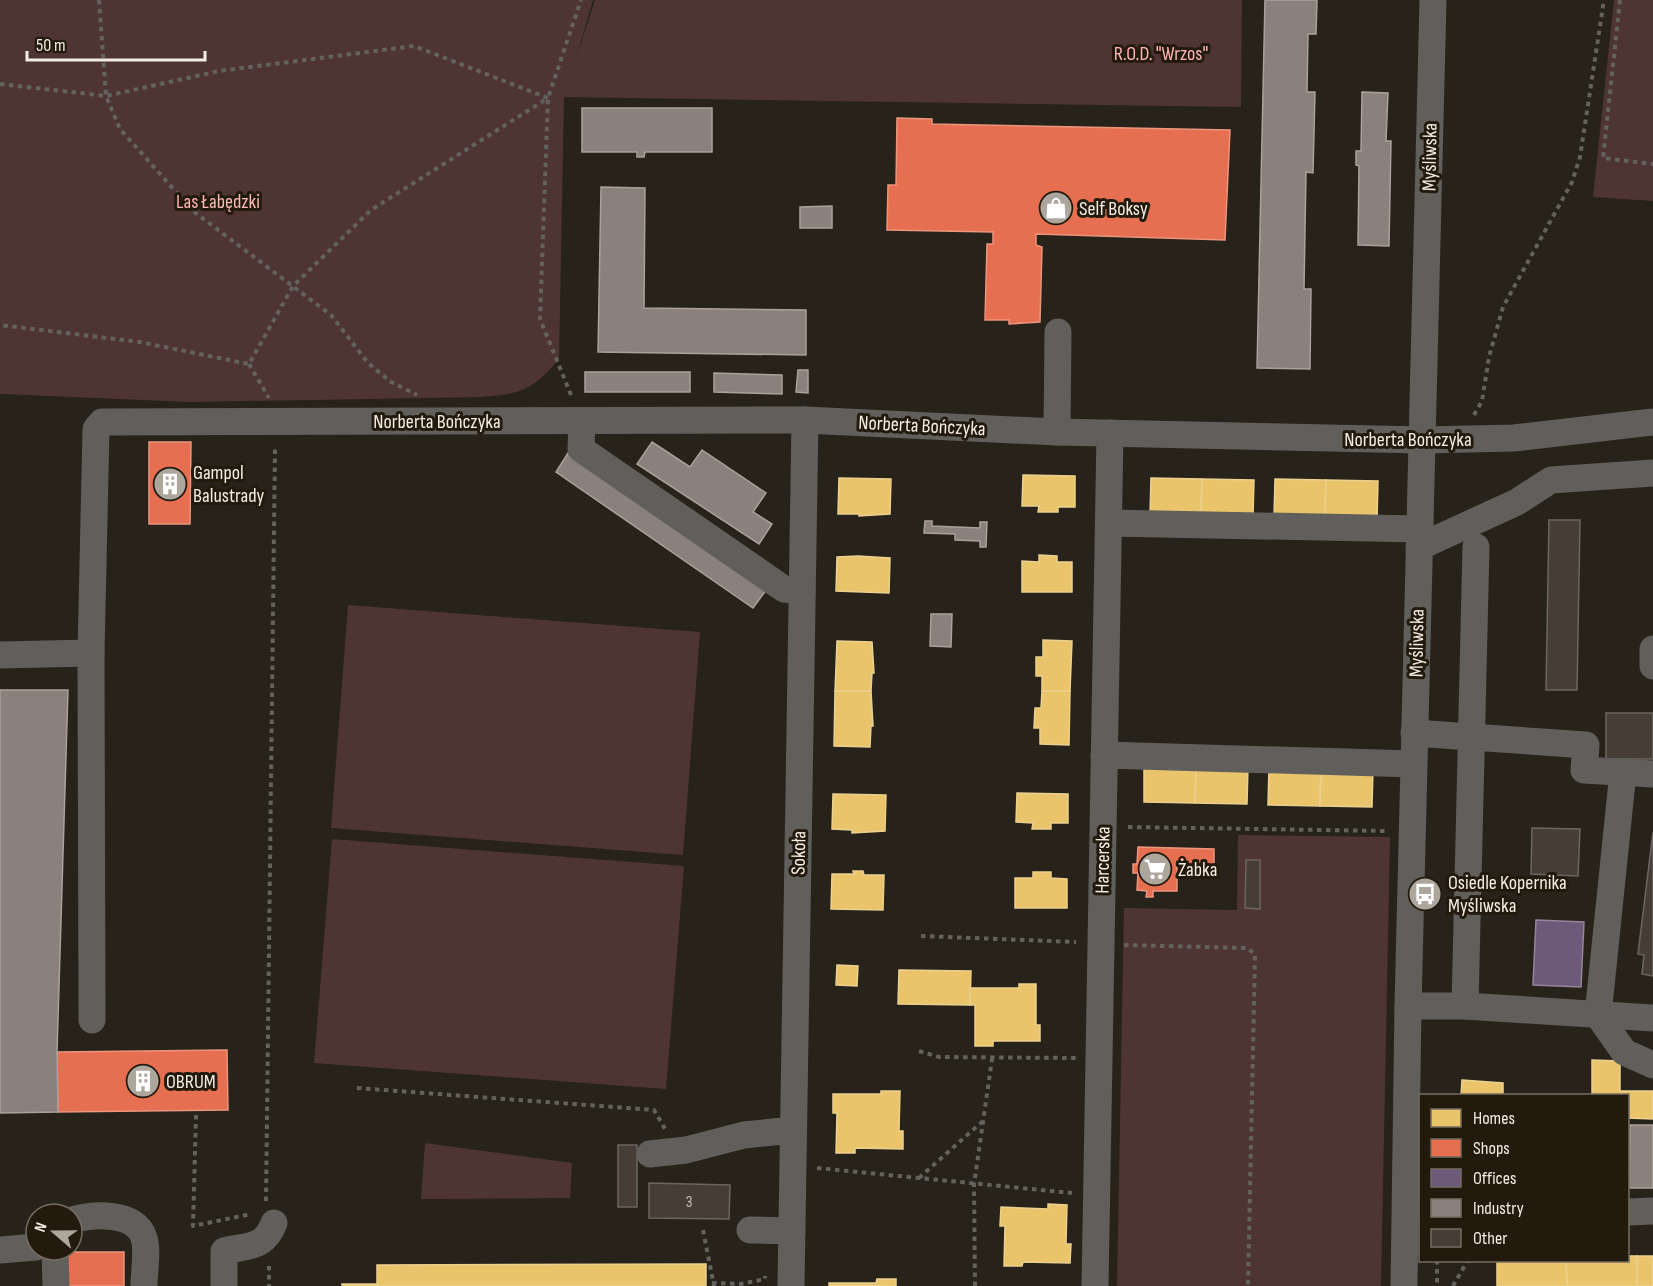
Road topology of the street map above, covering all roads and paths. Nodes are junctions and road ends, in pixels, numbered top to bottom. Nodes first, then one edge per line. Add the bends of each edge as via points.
1 (99, 0) edge
2 (581, 0) edge
3 (1433, 0) edge
4 (1604, 0) edge
5 (1620, 0) edge
6 (0, 84) edge
7 (106, 96) junction
8 (548, 98) junction
9 (1653, 164) edge
10 (292, 286) junction
11 (0, 325) edge
12 (1058, 332) dead end
13 (249, 364) junction
14 (427, 400) dead end
15 (805, 420) junction
16 (275, 421) junction
17 (582, 422) junction
18 (1470, 422) dead end
19 (1653, 422) edge
20 (1057, 432) junction
21 (1110, 433) junction
22 (1423, 440) junction
23 (1653, 473) edge
24 (1109, 523) junction
25 (1419, 538) junction
26 (1476, 547) dead end
27 (802, 591) junction
28 (1653, 649) edge
29 (91, 653) junction
30 (0, 655) edge
31 (1653, 666) edge
32 (1414, 733) junction
33 (1471, 735) junction
34 (1104, 755) junction
35 (1413, 764) junction
36 (1623, 772) junction
37 (1653, 774) edge
38 (1103, 826) junction
39 (1412, 831) junction
40 (921, 936) dead end
41 (1081, 942) dead end
42 (1114, 944) dead end
43 (1407, 1006) junction
44 (1465, 1006) junction
45 (1598, 1015) junction
46 (1653, 1018) edge
47 (92, 1020) dead end
48 (919, 1051) dead end
49 (1099, 1058) junction
50 (993, 1059) junction
51 (1653, 1065) edge
52 (357, 1088) dead end
53 (196, 1115) dead end
54 (984, 1121) junction
55 (793, 1130) junction
56 (676, 1151) junction
57 (650, 1154) dead end
58 (793, 1166) junction
59 (918, 1178) junction
60 (974, 1185) junction
61 (1097, 1194) junction
62 (266, 1198) dead end
63 (1653, 1211) edge
64 (1629, 1212) edge
65 (1412, 1216) edge
66 (265, 1218) joint
67 (84, 1219) edge
68 (704, 1230) dead end
69 (750, 1230) dead end
70 (792, 1231) junction
71 (24, 1248) edge
72 (0, 1250) edge
73 (55, 1262) edge
74 (1437, 1262) edge
75 (1467, 1262) edge
76 (765, 1272) dead end
77 (713, 1285) edge
78 (56, 1286) edge
79 (144, 1286) edge
80 (224, 1286) edge
81 (791, 1286) edge
82 (975, 1286) edge
83 (1095, 1286) edge
84 (1248, 1286) edge
85 (1404, 1286) edge
86 (1437, 1286) edge
87 (1453, 1286) edge

1 - 7 path
2 - 8 path
3 - 22 street, Myśliwska
4 - 18 path via 1580,158 1572,182 1503,307 1482,401
5 - 9 path via 1603,158
6 - 7 path
7 - 8 path via 219,71 414,46
7 - 10 path via 120,129 193,211
8 - 10 path via 370,210
8 - 17 path via 540,319
10 - 13 path
10 - 14 path via 331,315 368,363 391,382
11 - 13 path via 140,342
12 - 20 street
13 - 16 path via 270,400
15 - 17 street, Norberta Bończyka
15 - 20 street, Norberta Bończyka
15 - 27 street, Sokoła
16 - 17 street, Norberta Bończyka
16 - 29 street, Norberta Bończyka via 102,422 96,429
16 - 62 path
17 - 27 street via 581,449 784,589
19 - 22 street, Norberta Bończyka via 1514,438
20 - 21 street, Norberta Bończyka
21 - 22 street, Norberta Bończyka
21 - 24 street, Harcerska
22 - 25 street, Myśliwska
23 - 25 street via 1551,480 1516,502
24 - 25 street
24 - 34 street, Harcerska
25 - 32 street, Myśliwska
26 - 33 street
27 - 55 street, Sokoła
28 - 31 street
29 - 30 street
29 - 47 street, Norberta Bończyka
32 - 33 street
32 - 35 street, Myśliwska
33 - 36 street via 1587,745 1584,770
33 - 44 street
34 - 35 street
34 - 38 street, Harcerska
35 - 39 street, Myśliwska
36 - 37 street
36 - 45 street
38 - 39 path
38 - 49 street, Harcerska
39 - 43 street, Myśliwska
40 - 41 path
42 - 84 path via 1247,948 1255,954
43 - 44 street
43 - 65 street, Myśliwska
44 - 45 street
45 - 46 street
45 - 51 street via 1623,1052
48 - 50 path via 939,1057
49 - 50 path
49 - 61 street, Harcerska
50 - 54 path
52 - 56 path via 654,1110
53 - 66 path via 193,1226
54 - 59 path
54 - 60 path
55 - 56 street via 744,1135
55 - 58 street, Sokoła
56 - 57 street
58 - 59 path
58 - 70 street, Sokoła
59 - 60 path
60 - 61 path
60 - 82 path
61 - 83 street, Harcerska
63 - 64 street
65 - 85 street, Myśliwska
66 - 80 street via 268,1237 262,1242 224,1251
67 - 79 street via 119,1218 138,1227 145,1239
68 - 77 path
69 - 70 street
70 - 81 street, Sokoła
71 - 72 street
73 - 78 street
74 - 86 path
75 - 87 path
76 - 77 path via 765,1279

